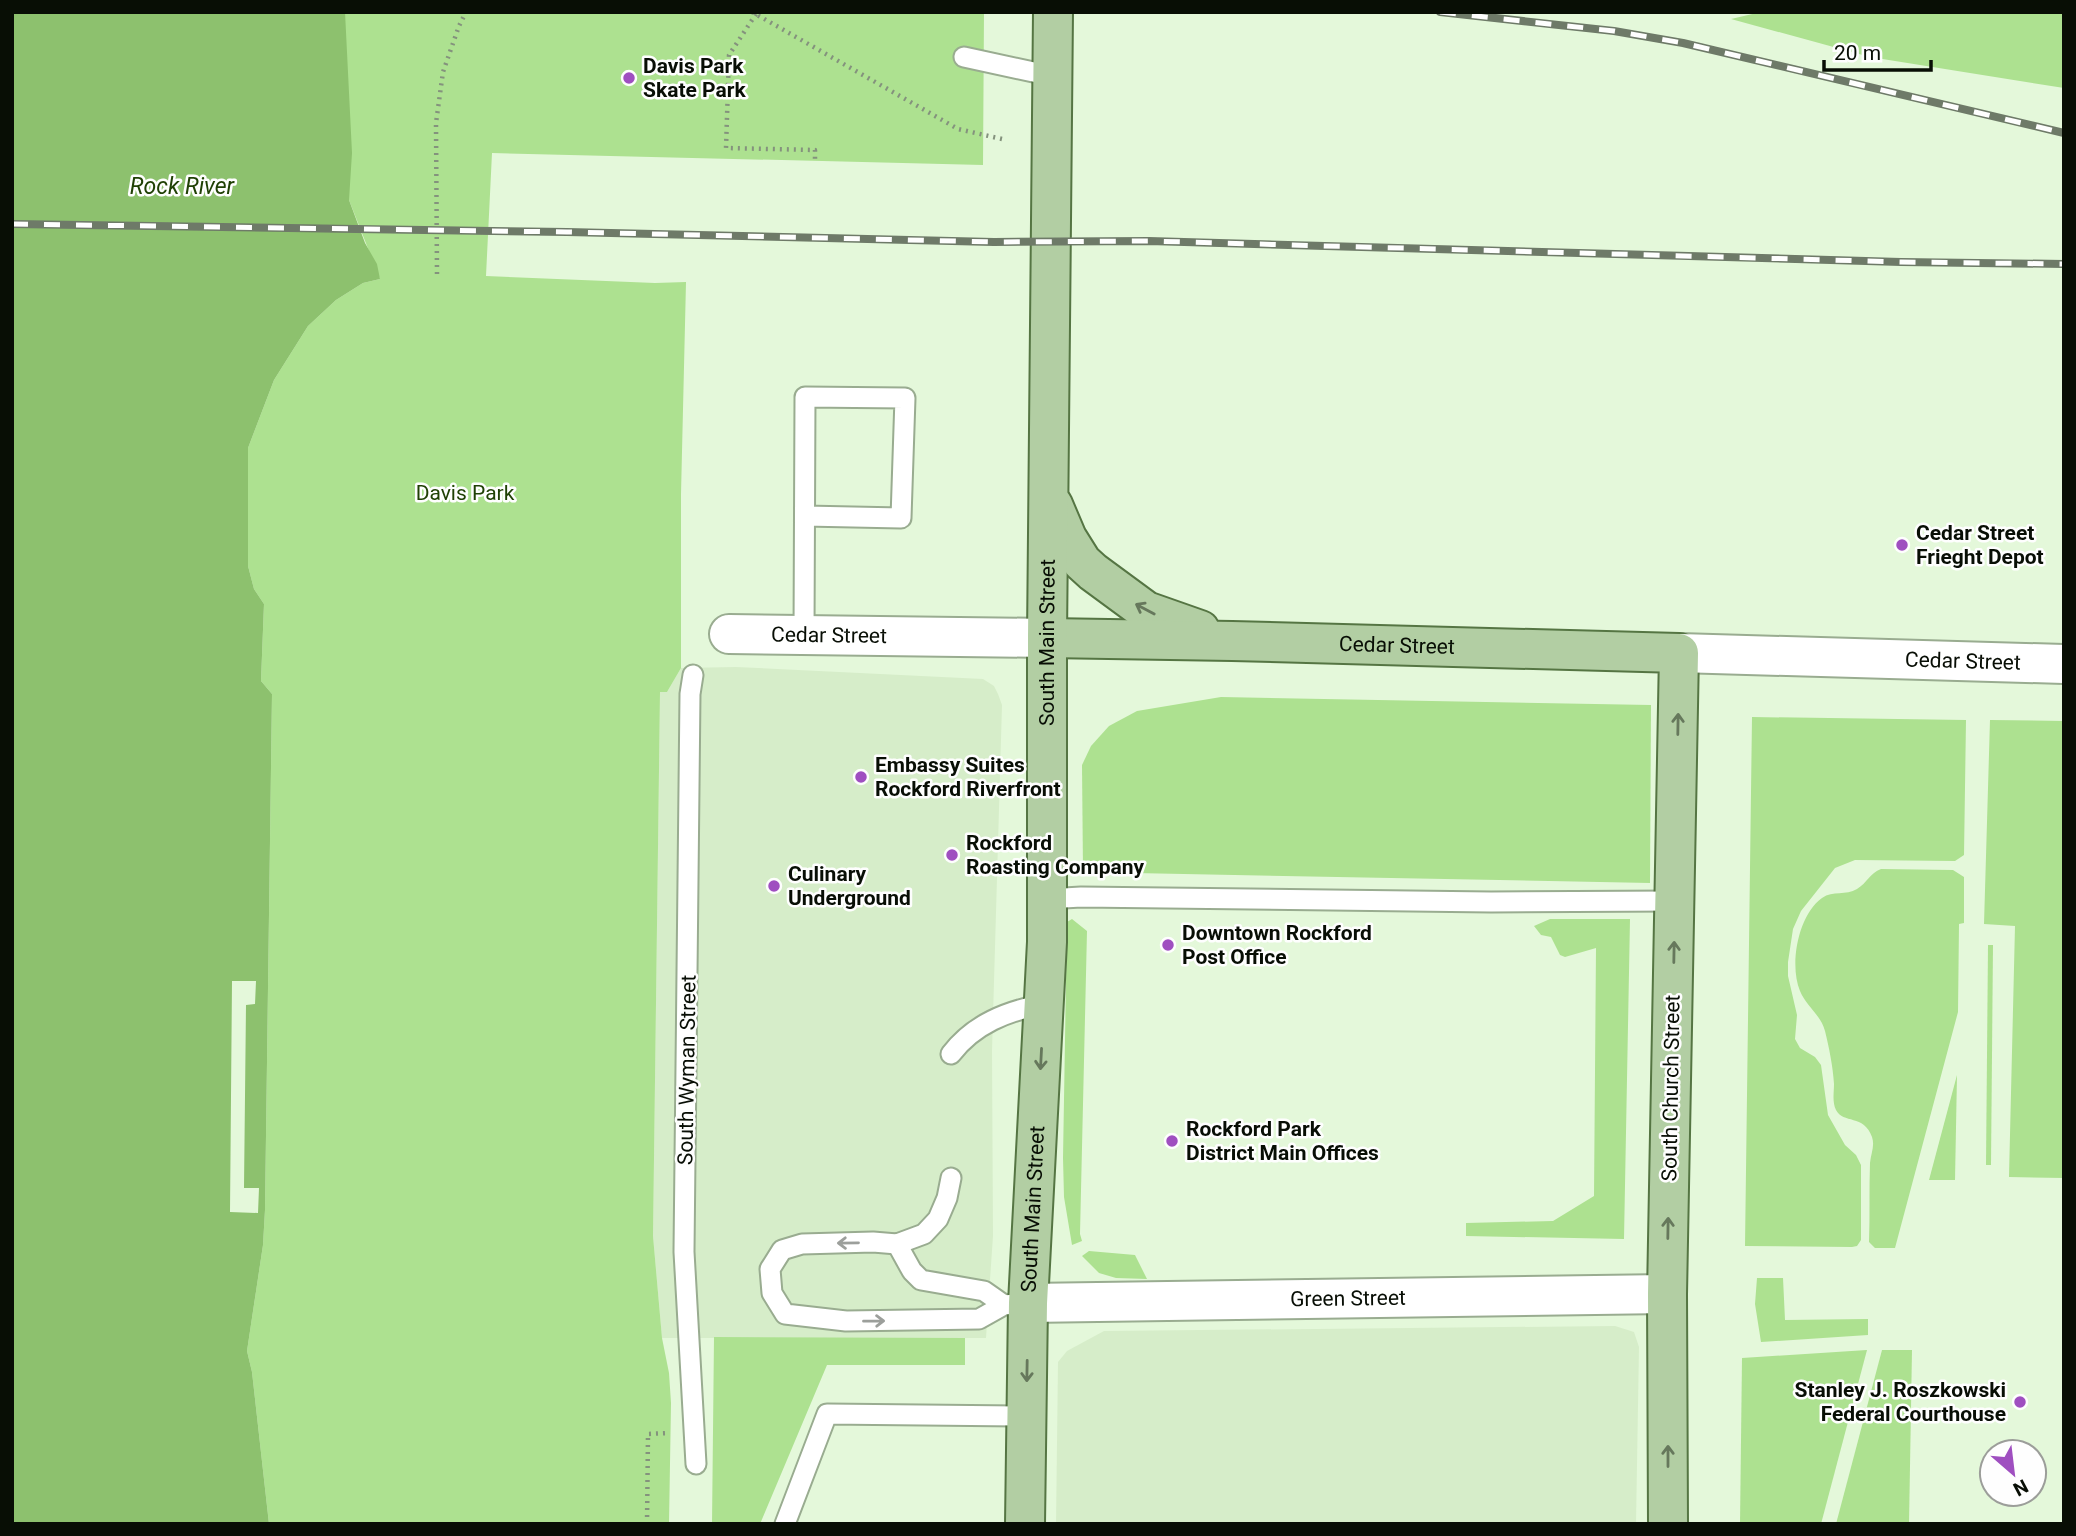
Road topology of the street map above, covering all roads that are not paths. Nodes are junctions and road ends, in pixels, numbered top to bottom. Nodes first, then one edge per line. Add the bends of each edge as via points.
1 (1053, 12) edge
2 (964, 57) dead end
3 (1052, 76) junction
4 (1049, 498) junction
5 (805, 516) junction
6 (729, 634) dead end
7 (804, 635) junction
8 (1047, 638) junction
9 (1232, 641) junction
10 (1679, 653) junction
11 (2064, 664) edge
12 (692, 675) dead end
13 (1047, 899) junction
14 (1675, 901) junction
15 (1044, 1004) junction
16 (951, 1055) dead end
17 (951, 1178) dead end
18 (897, 1244) junction
19 (1667, 1294) junction
20 (1016, 1304) junction
21 (1026, 1416) junction
22 (696, 1464) dead end
23 (785, 1524) edge
24 (1024, 1524) edge
25 (1668, 1524) edge

1 - 3 main road, South Main Street
2 - 3 lane
3 - 4 main road, South Main Street
4 - 8 main road, South Main Street
9 -> 4 main road via 1146,611 1111,586 1082,562
5 - 5 lane via 805,397 905,398 901,518
5 - 7 lane
6 - 7 street, Cedar Street
7 - 8 street, Cedar Street
8 - 9 main road, Cedar Street
8 - 13 main road, South Main Street
9 - 10 main road, Cedar Street
10 - 11 street, Cedar Street
14 -> 10 main road, South Church Street
12 - 22 lane, South Wyman Street via 684,1252
13 - 14 lane
13 - 15 main road, South Main Street
19 -> 14 main road, South Church Street
15 - 16 lane via 988,1022 963,1039
15 -> 20 main road, South Main Street
17 - 18 lane via 937,1219 924,1234
18 - 20 lane via 921,1280 984,1291
18 -> 20 lane via 802,1244 782,1250 769,1269 772,1293 785,1314 846,1321 979,1319
19 - 20 street, Green Street
25 -> 19 main road, South Church Street
20 -> 21 main road, South Main Street
21 - 23 lane via 827,1413
21 - 24 main road, South Main Street

